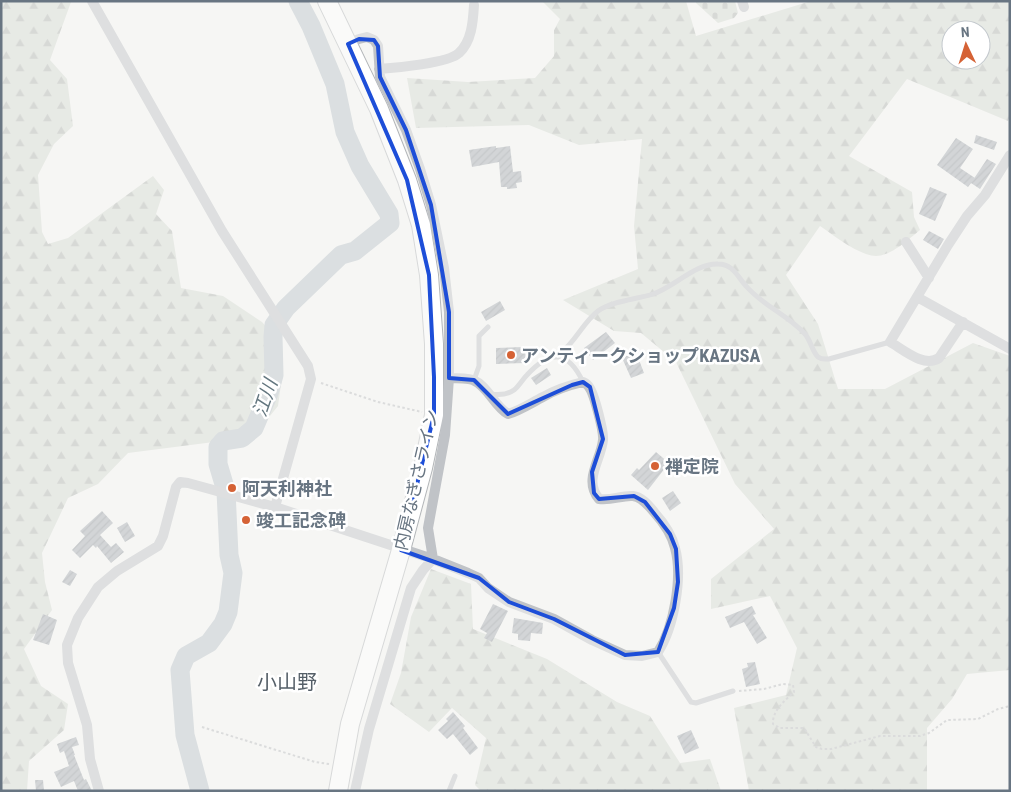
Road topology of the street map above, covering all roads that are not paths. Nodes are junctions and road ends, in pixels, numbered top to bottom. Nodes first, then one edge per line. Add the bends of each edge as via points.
1 (92, 1) edge
2 (327, 1) edge
3 (474, 6) dead end
4 (348, 44) junction
5 (379, 69) junction
6 (1010, 154) edge
7 (906, 242) dead end
8 (928, 278) junction
9 (917, 297) junction
10 (963, 322) junction
11 (488, 327) dead end
12 (890, 342) junction
13 (1010, 349) edge
14 (554, 356) junction
15 (449, 378) junction
16 (474, 380) junction
17 (583, 382) junction
18 (488, 393) junction
19 (275, 508) junction
20 (401, 550) junction
21 (433, 559) junction
22 (658, 652) junction
23 (733, 691) road end
24 (455, 776) dead end
25 (100, 791) edge
26 (338, 791) edge
27 (355, 791) edge
28 (449, 791) edge

1 - 19 street via 222,230 308,366 311,379
2 - 4 highway, 内房なぎさライン
3 - 5 street via 473,26 458,54 426,64
4 - 5 street via 359,38 374,40 378,46
4 - 20 highway, 内房なぎさライン via 383,118 407,180 429,275 434,344 434,415
5 - 15 street via 413,150 439,239 449,312
6 - 8 street
7 - 8 street
8 - 9 street
9 - 10 street
9 - 12 street
10 - 12 street via 934,361 923,361
10 - 13 street
11 - 16 lane via 479,336 479,366
12 - 14 lane via 822,359 803,332 763,303 732,268 711,264 652,295 600,309 562,352
14 - 17 lane via 560,356 574,366
14 - 18 lane via 534,369 513,391 498,395
15 - 16 street
15 - 21 street via 445,435 428,528
16 - 18 street
17 - 18 street via 508,414 499,409
17 - 22 street via 590,387 602,428 603,439 592,472 594,494 599,499 634,496 646,502 670,534 676,549 678,582 674,608 665,641
19 - 20 street
19 - 25 street via 180,482 158,546 98,587 78,618 67,645 68,663 87,725 90,759
20 - 21 street
20 - 26 highway, 内房なぎさライン via 350,724
21 - 22 street via 479,578 509,602 554,619 625,655 642,656
21 - 27 street via 411,588 369,729
22 - 23 lane via 691,702
24 - 28 lane

